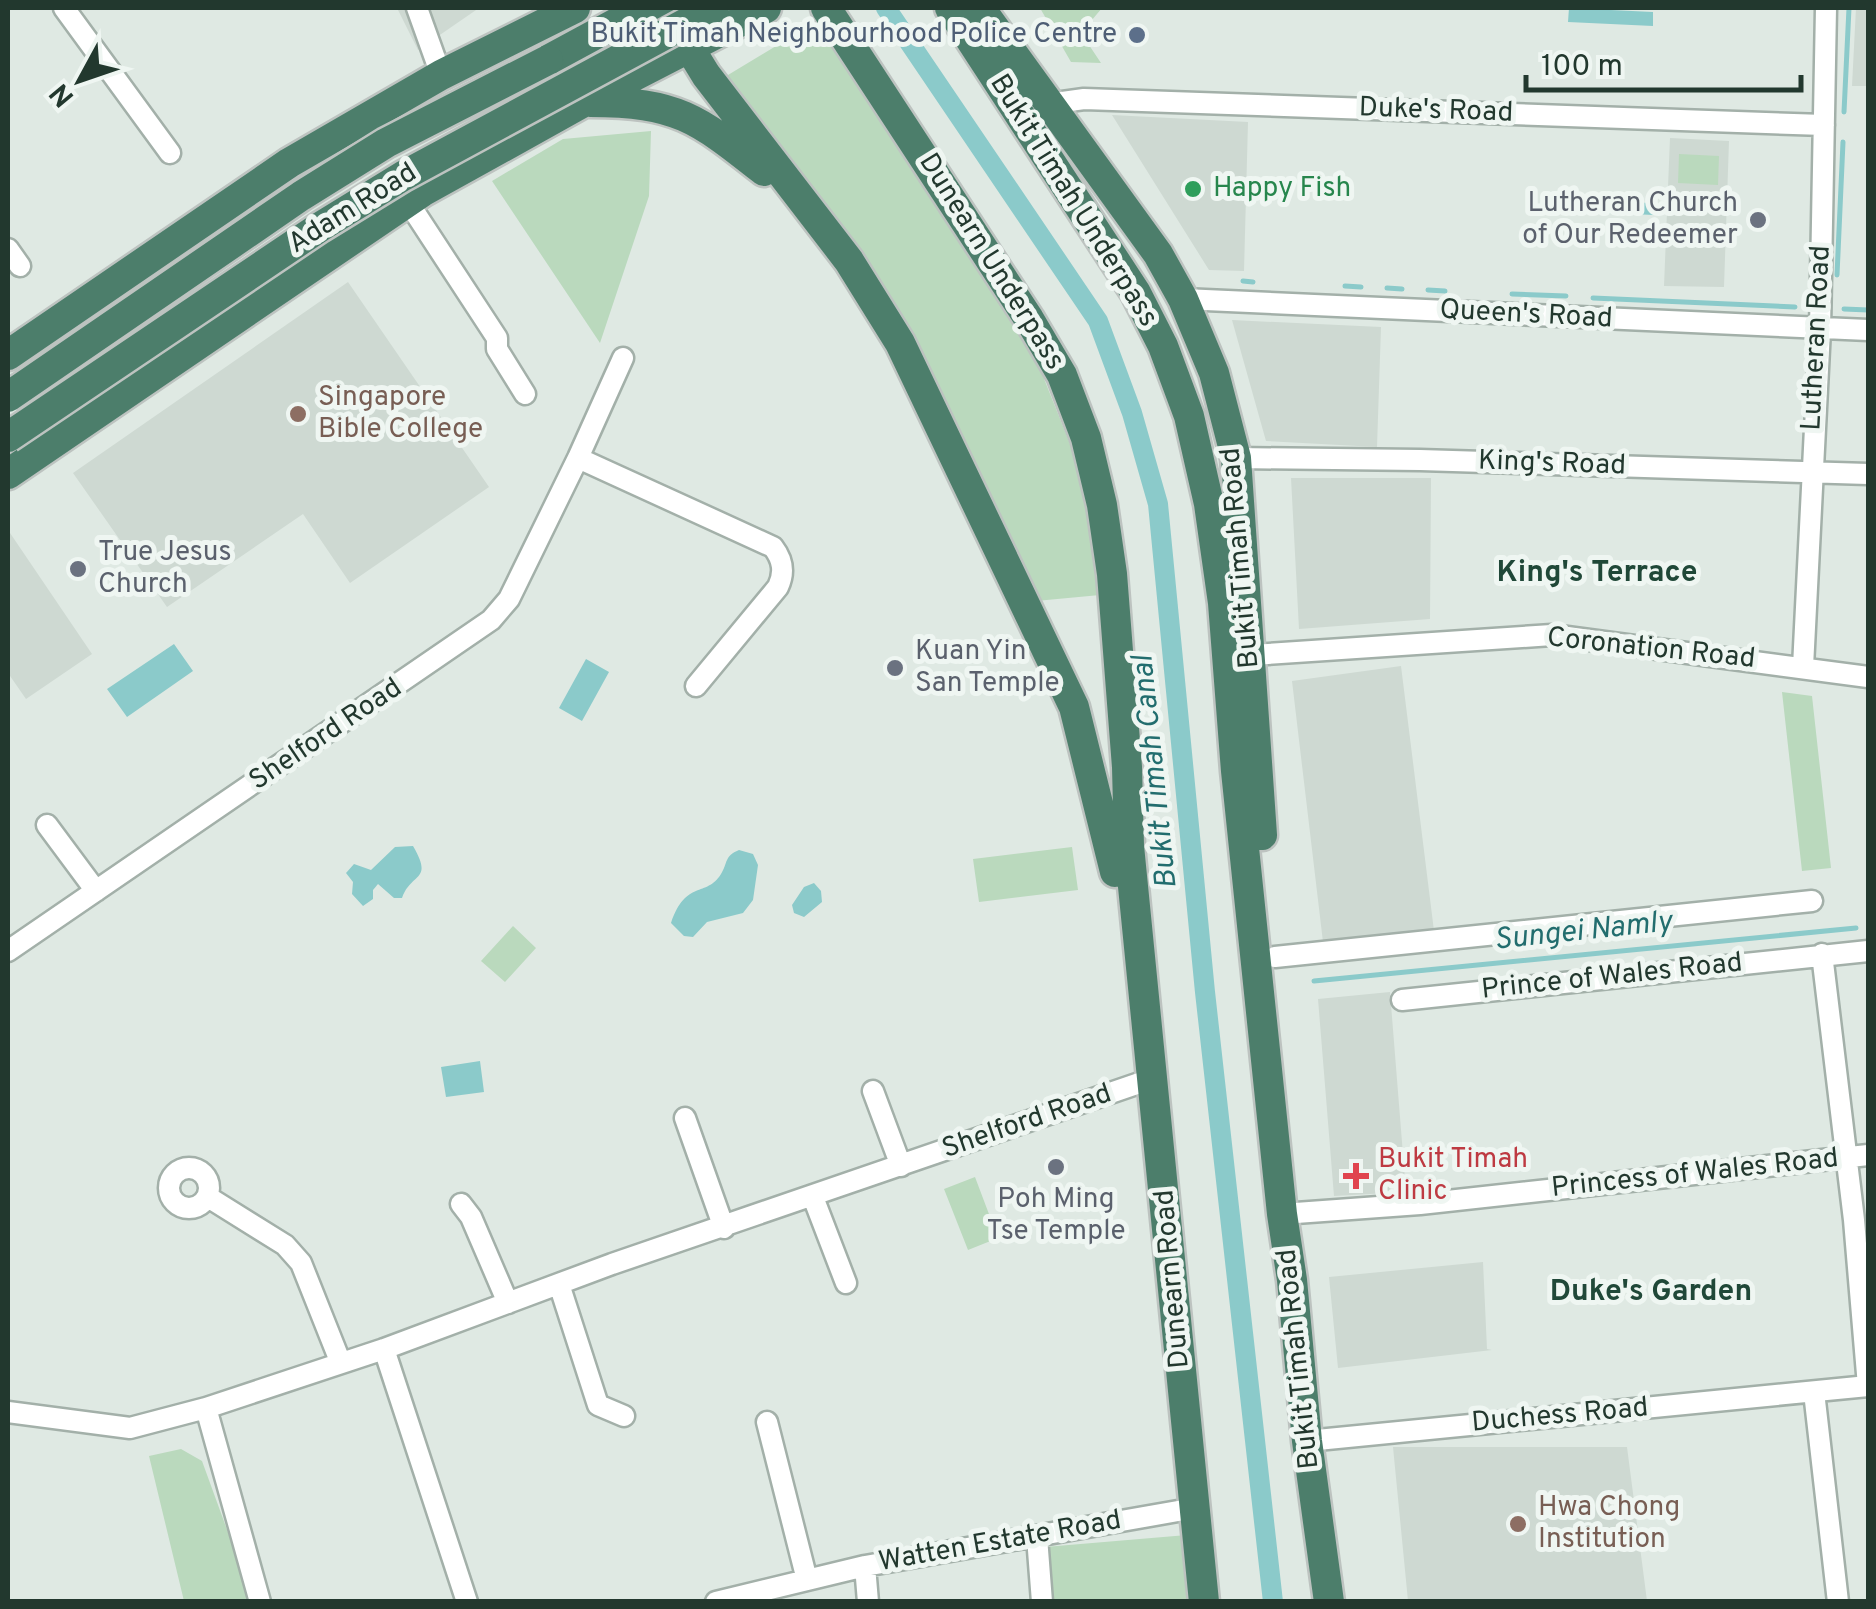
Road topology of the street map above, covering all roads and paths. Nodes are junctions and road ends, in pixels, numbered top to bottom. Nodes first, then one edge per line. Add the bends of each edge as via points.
1 (64, 8) edge
2 (417, 8) edge
3 (575, 8) edge
4 (644, 8) edge
5 (666, 8) edge
6 (714, 8) edge
7 (766, 8) edge
8 (826, 8) edge
9 (950, 8) edge
10 (1826, 8) edge
11 (987, 12) edge
12 (546, 15) edge
13 (687, 48) junction
14 (485, 53) junction
15 (441, 75) junction
16 (584, 102) junction
17 (1048, 104) junction
18 (1824, 124) junction
19 (528, 135) junction
20 (170, 153) dead end
21 (801, 201) junction
22 (412, 207) junction
23 (1183, 299) junction
24 (1820, 329) junction
25 (1868, 330) edge
26 (8, 355) edge
27 (623, 358) dead end
28 (526, 394) dead end
29 (8, 397) edge
30 (8, 437) edge
31 (578, 458) junction
32 (1236, 458) junction
33 (8, 474) edge
34 (1811, 474) junction
35 (1868, 474) edge
36 (1252, 655) junction
37 (1802, 667) junction
38 (1868, 676) edge
39 (696, 686) dead end
40 (47, 825) dead end
41 (96, 891) junction
42 (1812, 901) dead end
43 (1264, 946) junction
44 (8, 951) edge
45 (1868, 951) edge
46 (1822, 954) junction
47 (1140, 956) junction
48 (1402, 1000) dead end
49 (1154, 1078) junction
50 (873, 1091) dead end
51 (685, 1118) dead end
52 (1858, 1157) edge
53 (900, 1166) junction
54 (208, 1197) dead end
55 (813, 1197) junction
56 (461, 1204) dead end
57 (1282, 1214) junction
58 (724, 1228) junction
59 (846, 1283) dead end
60 (559, 1284) junction
61 (508, 1303) junction
62 (384, 1349) junction
63 (340, 1361) junction
64 (1868, 1386) edge
65 (1814, 1392) junction
66 (206, 1408) junction
67 (8, 1412) edge
68 (624, 1416) dead end
69 (767, 1422) dead end
70 (1307, 1441) junction
71 (1195, 1508) junction
72 (1036, 1537) junction
73 (866, 1566) junction
74 (806, 1580) junction
75 (260, 1602) edge
76 (467, 1602) edge
77 (716, 1602) edge
78 (868, 1602) edge
79 (1042, 1602) edge
80 (1204, 1602) edge
81 (1330, 1602) edge
82 (1838, 1602) edge

1 - 20 street
2 - 15 street
3 - 12 highway
4 - 29 highway, Adam Road, bridge via 386,143
5 - 13 highway
6 - 30 highway, Adam Road, bridge via 403,176
7 - 13 highway
8 - 47 highway, Dunearn Underpass via 1029,319 1062,375 1086,438 1112,574
9 - 43 highway, Bukit Timah Underpass via 1136,293 1190,416 1223,604
10 - 18 street, Lutheran Road
11 - 17 highway, Bukit Timah Road
12 - 14 highway
13 - 16 highway
13 - 21 highway
14 - 15 highway
14 - 19 highway via 532,58 550,88 542,117
15 - 26 highway via 289,163
16 - 19 highway
16 - 21 highway via 624,102 686,116
17 - 18 street, Duke's Road via 1084,99
17 - 23 highway, Bukit Timah Road via 1158,254
18 - 24 street, Lutheran Road
19 - 22 highway
21 - 47 highway via 849,261 900,343 1074,708
22 - 28 street, Adam Road
22 - 33 highway
23 - 24 street, Queen's Road
23 - 32 highway, Bukit Timah Road via 1214,373
24 - 25 street, Queen's Road
24 - 34 street, Lutheran Road
27 - 31 street, Shelford Road
31 - 39 street via 778,554 778,587
31 - 41 street, Shelford Road via 508,599 491,620
32 - 34 street, King's Road
32 - 36 highway, Bukit Timah Road
34 - 35 street, King's Road
34 - 37 street, Lutheran Road
36 - 37 street, Coronation Road via 1552,634
36 - 43 highway, Bukit Timah Road
37 - 38 street, Coronation Road
40 - 41 street
41 - 44 street, Shelford Road
42 - 43 street
43 - 57 highway, Bukit Timah Road via 1279,1032 1267,1056
45 - 46 street, Prince of Wales Road
46 - 48 street, Prince of Wales Road
46 - 52 street
47 - 49 highway, Dunearn Road
49 - 53 street, Shelford Road
49 - 71 highway, Dunearn Road
50 - 53 street
51 - 58 street
52 - 57 street, Princess of Wales Road
52 - 64 street
53 - 55 street, Shelford Road
54 - 63 street via 286,1244 301,1262
55 - 58 street, Shelford Road
55 - 59 street
56 - 61 street
57 - 70 highway, Bukit Timah Road
58 - 60 street, Shelford Road
60 - 61 street, Shelford Road
60 - 68 street via 598,1405
61 - 62 street, Shelford Road
62 - 63 street, Shelford Road
62 - 76 street
63 - 66 street, Shelford Road
64 - 65 street, Duchess Road
65 - 70 street, Duchess Road
65 - 82 street
66 - 67 street, Shelford Road via 130,1428
66 - 75 street
69 - 74 street
70 - 81 highway, Bukit Timah Road
71 - 72 street, Watten Estate Road
71 - 80 highway, Dunearn Road
72 - 73 street, Watten Estate Road
72 - 79 street
73 - 74 street, Watten Estate Road
73 - 78 street
74 - 77 street, Watten Estate Road

